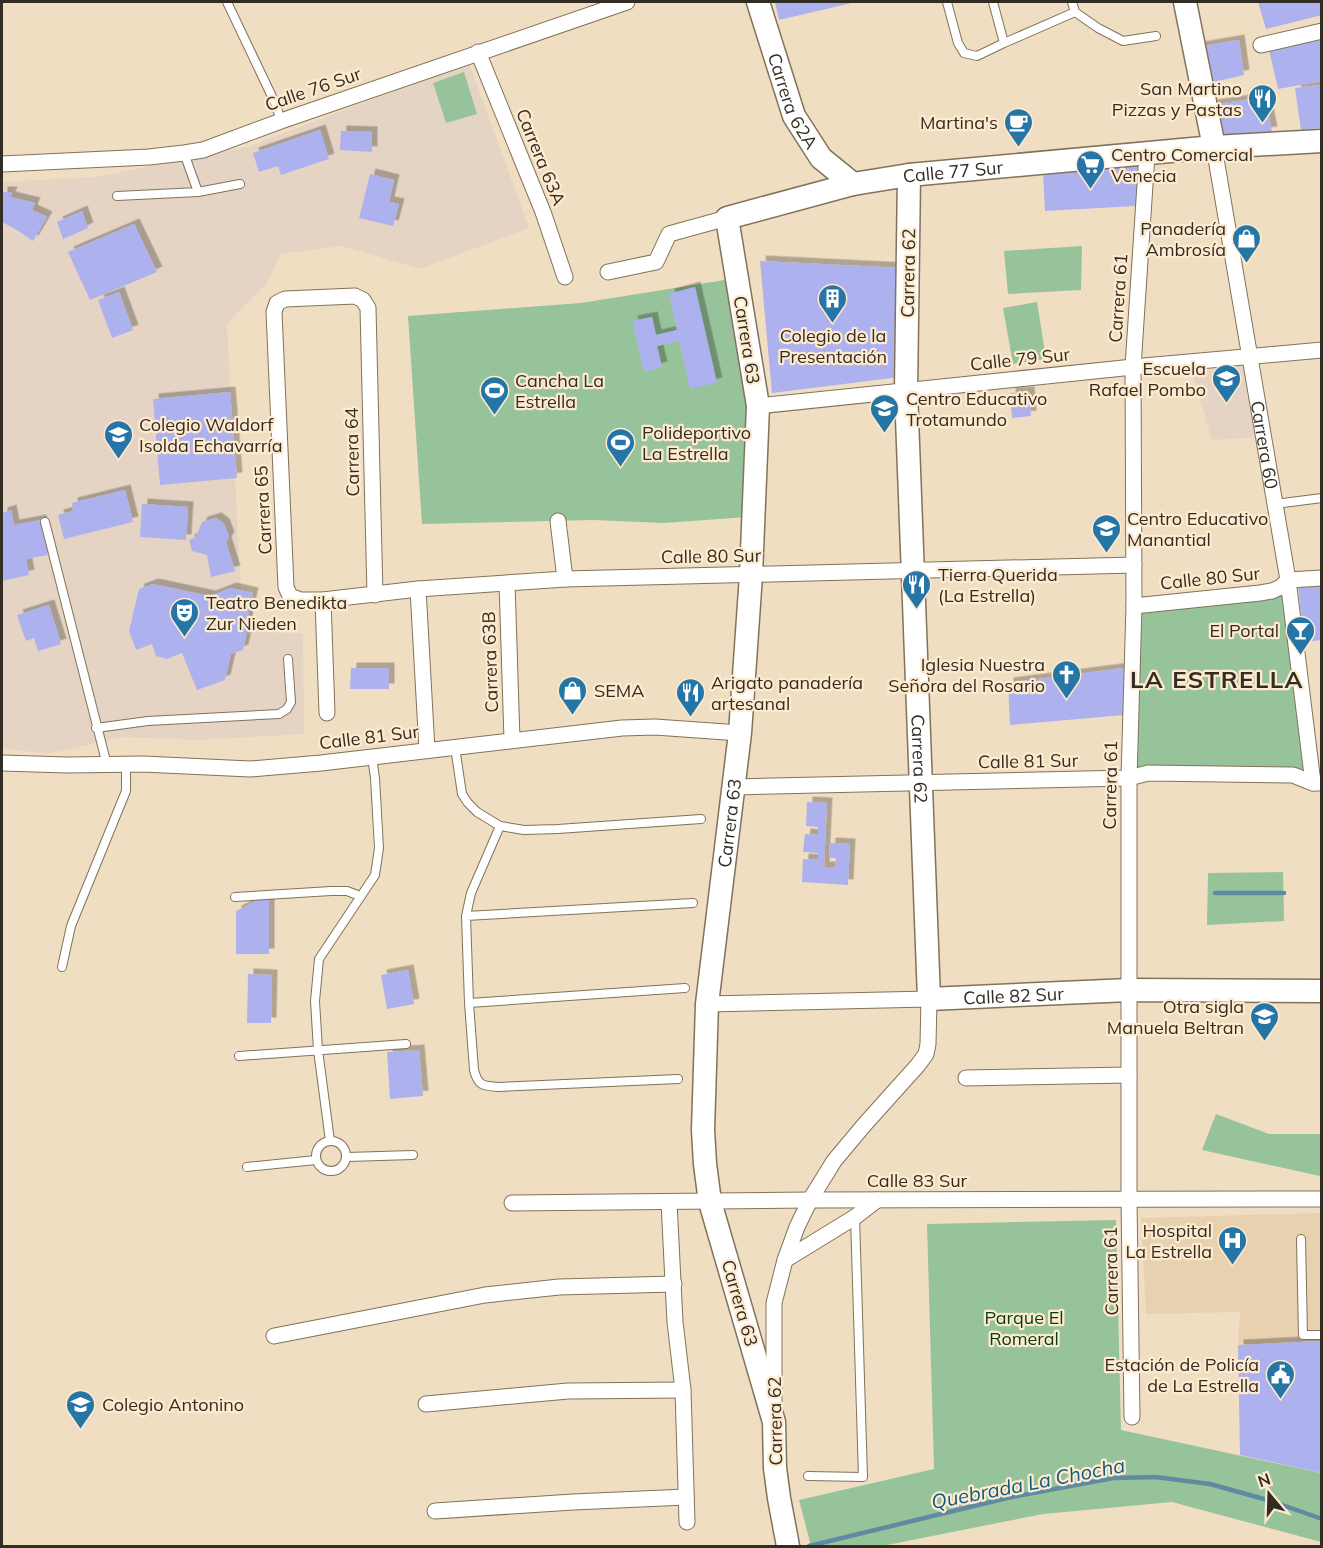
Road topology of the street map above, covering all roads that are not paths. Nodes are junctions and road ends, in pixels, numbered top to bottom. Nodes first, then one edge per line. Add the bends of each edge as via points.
1 (227, 2) edge
2 (627, 2) edge
3 (758, 2) edge
4 (947, 2) edge
5 (993, 2) edge
6 (1072, 2) edge
7 (1185, 2) edge
8 (1075, 12) junction
9 (1322, 31) edge
10 (1156, 36) dead end
11 (1004, 43) junction
12 (1261, 45) dead end
13 (478, 52) junction
14 (281, 121) junction
15 (1322, 141) edge
16 (1214, 147) junction
17 (184, 153) junction
18 (1148, 154) junction
19 (2, 164) edge
20 (909, 175) junction
21 (240, 184) dead end
22 (854, 184) junction
23 (198, 192) junction
24 (117, 196) dead end
25 (727, 218) junction
26 (608, 272) dead end
27 (565, 277) dead end
28 (368, 308) joint
29 (1322, 350) edge
30 (1251, 356) junction
31 (1133, 367) junction
32 (906, 391) junction
33 (758, 406) junction
34 (1322, 498) edge
35 (1275, 504) junction
36 (558, 521) dead end
37 (45, 522) dead end
38 (1134, 566) junction
39 (913, 571) junction
40 (751, 575) junction
41 (1322, 578) edge
42 (565, 579) junction
43 (1288, 580) junction
44 (507, 583) junction
45 (418, 589) junction
46 (375, 595) junction
47 (290, 596) joint
48 (322, 600) junction
49 (1134, 606) junction
50 (288, 659) dead end
51 (327, 713) dead end
52 (96, 728) junction
53 (740, 733) junction
54 (512, 740) junction
55 (455, 747) junction
56 (427, 750) junction
57 (372, 757) junction
58 (2, 763) edge
59 (107, 765) junction
60 (126, 765) junction
61 (1129, 778) junction
62 (921, 782) junction
63 (1317, 783) edge
64 (734, 787) junction
65 (701, 819) dead end
66 (500, 826) junction
67 (360, 896) junction
68 (235, 897) dead end
69 (693, 903) dead end
70 (466, 916) junction
71 (62, 967) dead end
72 (685, 988) dead end
73 (1129, 990) junction
74 (1322, 991) edge
75 (929, 999) junction
76 (469, 1003) junction
77 (707, 1004) junction
78 (406, 1044) dead end
79 (318, 1050) junction
80 (239, 1056) dead end
81 (1129, 1076) junction
82 (966, 1078) dead end
83 (678, 1079) dead end
84 (330, 1141) junction
85 (413, 1155) dead end
86 (347, 1157) junction
87 (316, 1160) junction
88 (247, 1167) dead end
89 (1129, 1199) junction
90 (1322, 1199) edge
91 (810, 1200) junction
92 (877, 1200) junction
93 (669, 1202) junction
94 (710, 1202) junction
95 (512, 1203) dead end
96 (855, 1217) junction
97 (1301, 1239) dead end
98 (785, 1260) junction
99 (674, 1284) junction
100 (1322, 1335) edge
101 (274, 1336) dead end
102 (683, 1390) junction
103 (426, 1404) dead end
104 (1132, 1417) dead end
105 (774, 1422) junction
106 (808, 1476) dead end
107 (686, 1497) junction
108 (435, 1511) dead end
109 (687, 1522) dead end
110 (788, 1546) edge

1 - 14 lane
2 - 13 street, Calle 76 Sur
3 - 22 street, Carrera 62A via 794,116 821,158
4 - 11 lane via 964,53 977,56
5 - 11 lane
6 - 8 lane
7 - 16 street, Carrera 60
8 - 10 lane via 1123,41
8 - 11 lane
9 - 12 street
13 - 14 street, Calle 76 Sur
13 - 27 street, Carrera 63A
14 - 17 street, Calle 76 Sur via 203,150
15 - 16 street, Calle 77 Sur
16 - 18 street, Calle 77 Sur
16 - 30 street, Carrera 60
17 - 19 street, Calle 76 Sur
17 - 23 lane
18 - 20 street, Calle 77 Sur
18 - 31 street, Carrera 61
20 - 22 street, Calle 77 Sur
20 - 32 street, Carrera 62
21 - 23 lane
22 - 25 street, Calle 77 Sur
23 - 24 lane
25 - 26 street, Calle 77 Sur via 669,234 656,262
25 - 33 street, Carrera 63
28 - 46 street, Carrera 64
28 - 47 street, Carrera 65 via 355,296 285,299 277,303 274,312 286,587
29 - 30 street, Calle 79 Sur
30 - 31 street, Calle 79 Sur
30 - 35 street, Carrera 60
31 - 32 street, Calle 79 Sur
31 - 38 street, Carrera 61
32 - 33 street, Calle 79 Sur
32 - 39 street, Carrera 62
33 - 40 street, Carrera 63
34 - 35 lane
35 - 43 street, Carrera 60
36 - 42 street
37 - 52 lane
38 - 39 street, Calle 80 Sur
38 - 49 street, Carrera 61
39 - 40 street, Calle 80 Sur
39 - 62 street, Carrera 62
40 - 42 street, Calle 80 Sur
40 - 53 street, Carrera 63
41 - 43 street, Calle 80 Sur
42 - 44 street, Calle 80 Sur
43 - 49 street, Calle 80 Sur via 1272,591
43 - 63 street, Carrera 60
44 - 45 street, Calle 80 Sur
44 - 54 street, Carrera 63B
45 - 46 street, Calle 80 Sur
45 - 56 street
46 - 48 street, Calle 80 Sur
47 - 48 street, Calle 80 Sur
48 - 51 street
49 - 61 street, Carrera 61
50 - 52 lane via 291,702 279,714 148,721
52 - 59 lane
53 - 54 street, Calle 81 Sur via 655,727
53 - 64 street, Carrera 63
54 - 55 street, Calle 81 Sur
55 - 56 street, Calle 81 Sur
55 - 66 lane via 462,794 477,812
56 - 57 street, Calle 81 Sur
57 - 60 street, Calle 81 Sur via 250,769
57 - 67 lane via 379,848 375,875
58 - 59 street, Calle 81 Sur
59 - 60 street, Calle 81 Sur
60 - 71 lane via 126,791 71,926
61 - 62 street, Calle 81 Sur
61 - 63 street, Calle 81 Sur via 1148,773 1293,775
61 - 73 street, Carrera 61
62 - 64 street, Calle 81 Sur
62 - 75 street, Carrera 62
64 - 77 street, Carrera 63
65 - 66 lane via 558,829
66 - 70 lane via 471,893
67 - 68 lane via 331,891
67 - 79 lane via 319,959 315,1001
69 - 70 lane
70 - 76 lane
72 - 76 lane
73 - 74 street, Calle 82 Sur
73 - 75 street, Calle 82 Sur
73 - 81 street, Carrera 61
75 - 77 street, Calle 82 Sur
75 - 91 street, Carrera 62 via 926,1054 834,1161
76 - 83 lane via 474,1070 480,1084
77 - 94 street, Carrera 63 via 703,1130
78 - 79 lane
79 - 80 lane
79 - 84 lane
81 - 82 street
81 - 89 street, Carrera 61
84 - 86 lane via 342,1145
84 - 87 lane via 319,1147
85 - 86 lane
86 - 87 lane via 342,1167 332,1172
87 - 88 lane
89 - 90 street, Calle 83 Sur
89 - 92 street, Calle 83 Sur
89 - 104 street, Carrera 61
91 - 92 street, Calle 83 Sur
91 - 94 street, Calle 83 Sur
91 - 98 street, Carrera 62
92 - 96 street
93 - 94 street, Calle 83 Sur
93 - 95 street, Calle 83 Sur
93 - 99 street
94 - 105 street, Carrera 63
96 - 98 street
96 - 106 lane via 863,1477
97 - 100 lane via 1303,1335
98 - 105 street, Carrera 62 via 774,1303
99 - 101 street via 559,1287 485,1295
99 - 102 street
102 - 103 street via 568,1391
102 - 107 street
105 - 110 street, Carrera 62 via 775,1468
107 - 108 street
107 - 109 street

